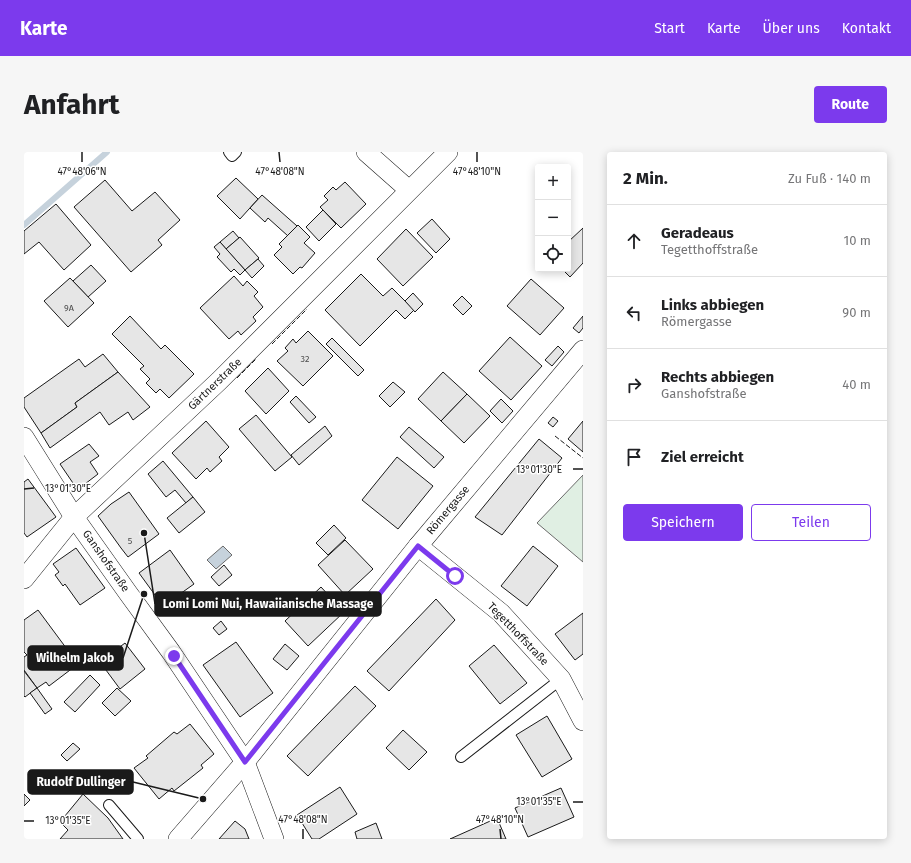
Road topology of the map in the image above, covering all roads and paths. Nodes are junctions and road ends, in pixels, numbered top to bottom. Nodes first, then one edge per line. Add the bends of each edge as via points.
1 (229, 152) edge
2 (236, 152) edge
3 (366, 152) edge
4 (448, 152) edge
5 (409, 190) junction
6 (583, 350) edge
7 (24, 437) edge
8 (74, 517) junction
9 (418, 546) junction
10 (24, 579) edge
11 (561, 679) junction
12 (583, 720) edge
13 (461, 757) dead end
14 (245, 762) junction
15 (109, 805) dead end
16 (138, 839) edge
17 (178, 839) edge
18 (274, 839) edge

1 - 2 lane via 232,156
3 - 5 street
4 - 5 street, Gärtnerstraße
5 - 8 street, Gärtnerstraße via 219,381
6 - 9 street, Römergasse
7 - 8 street, Ganshofstraße
8 - 10 street, Gärtnerstraße
8 - 14 street, Ganshofstraße via 171,652
9 - 11 street, Tegetthoffstraße via 501,613
9 - 14 street, Römergasse
11 - 12 street, Tegetthoffstraße
11 - 13 lane
14 - 17 street, Römergasse
14 - 18 street, Ganshofstraße
15 - 16 lane

